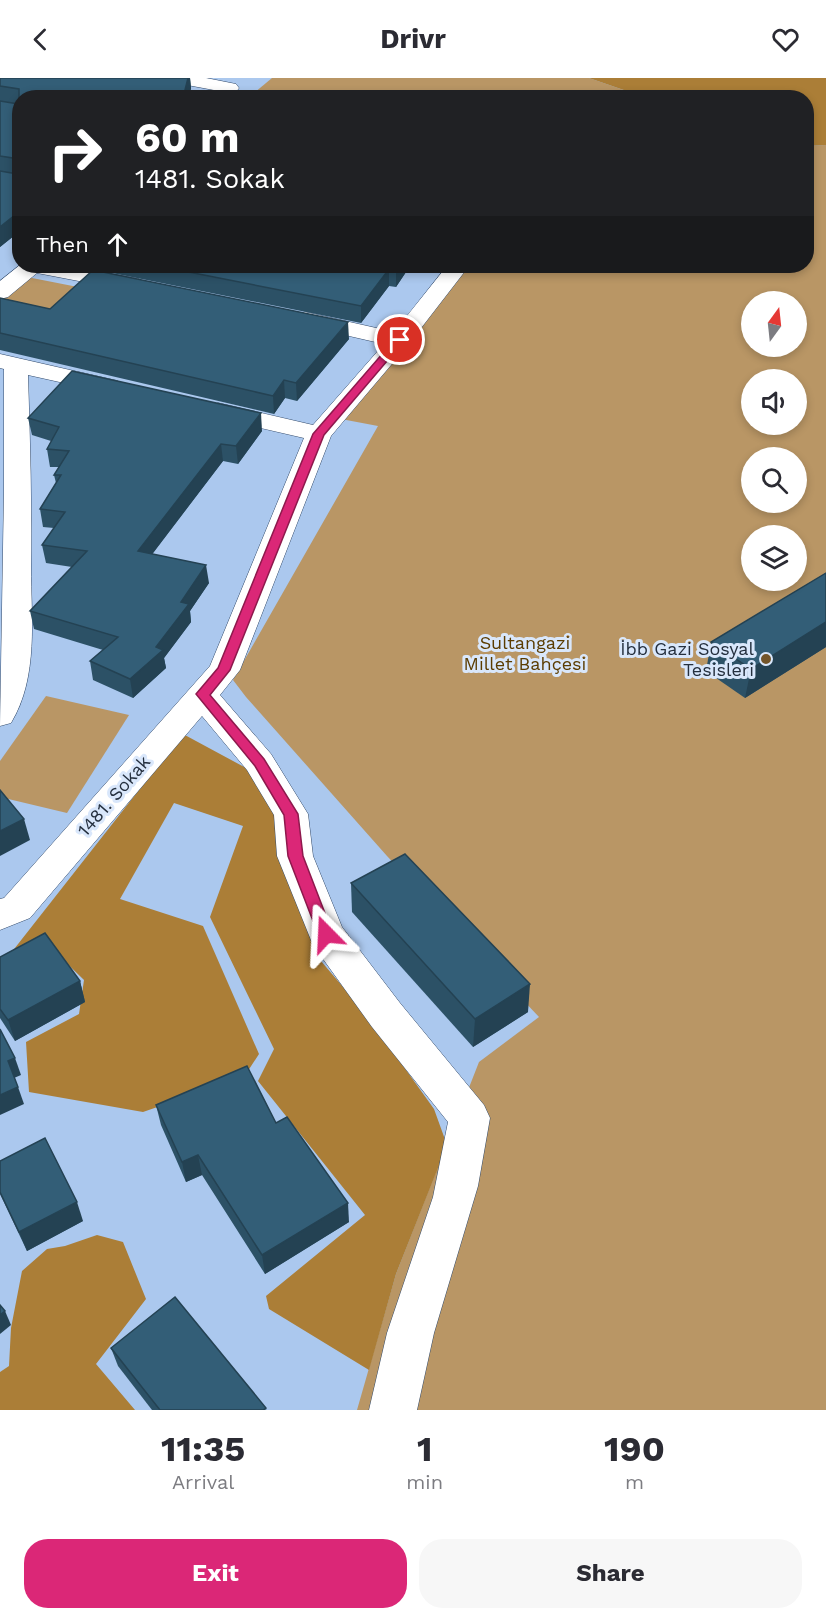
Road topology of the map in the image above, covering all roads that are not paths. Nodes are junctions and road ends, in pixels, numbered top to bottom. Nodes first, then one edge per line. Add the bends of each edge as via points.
1 (177, 78) edge
2 (231, 88) edge
3 (23, 273) edge
4 (73, 273) edge
5 (453, 273) edge
6 (155, 289) edge
7 (0, 292) edge
8 (284, 315) edge
9 (400, 340) junction
10 (8, 363) edge
11 (133, 392) edge
12 (191, 405) edge
13 (318, 434) junction
14 (9, 488) edge
15 (7, 663) edge
16 (213, 682) junction
17 (0, 715) edge
18 (0, 915) edge
19 (393, 1410) edge

1 - 2 street
3 - 7 street
4 - 6 street
5 - 9 street, 1481. Sokak
8 - 9 street
9 - 13 street, 1481. Sokak
10 - 11 street
10 - 14 street
12 - 13 street
13 - 16 street, 1481. Sokak
14 - 15 street
15 - 17 street
16 - 18 street, 1481. Sokak via 17,908
16 - 19 street via 291,814 295,856 326,934 469,1118 452,1207 402,1360

